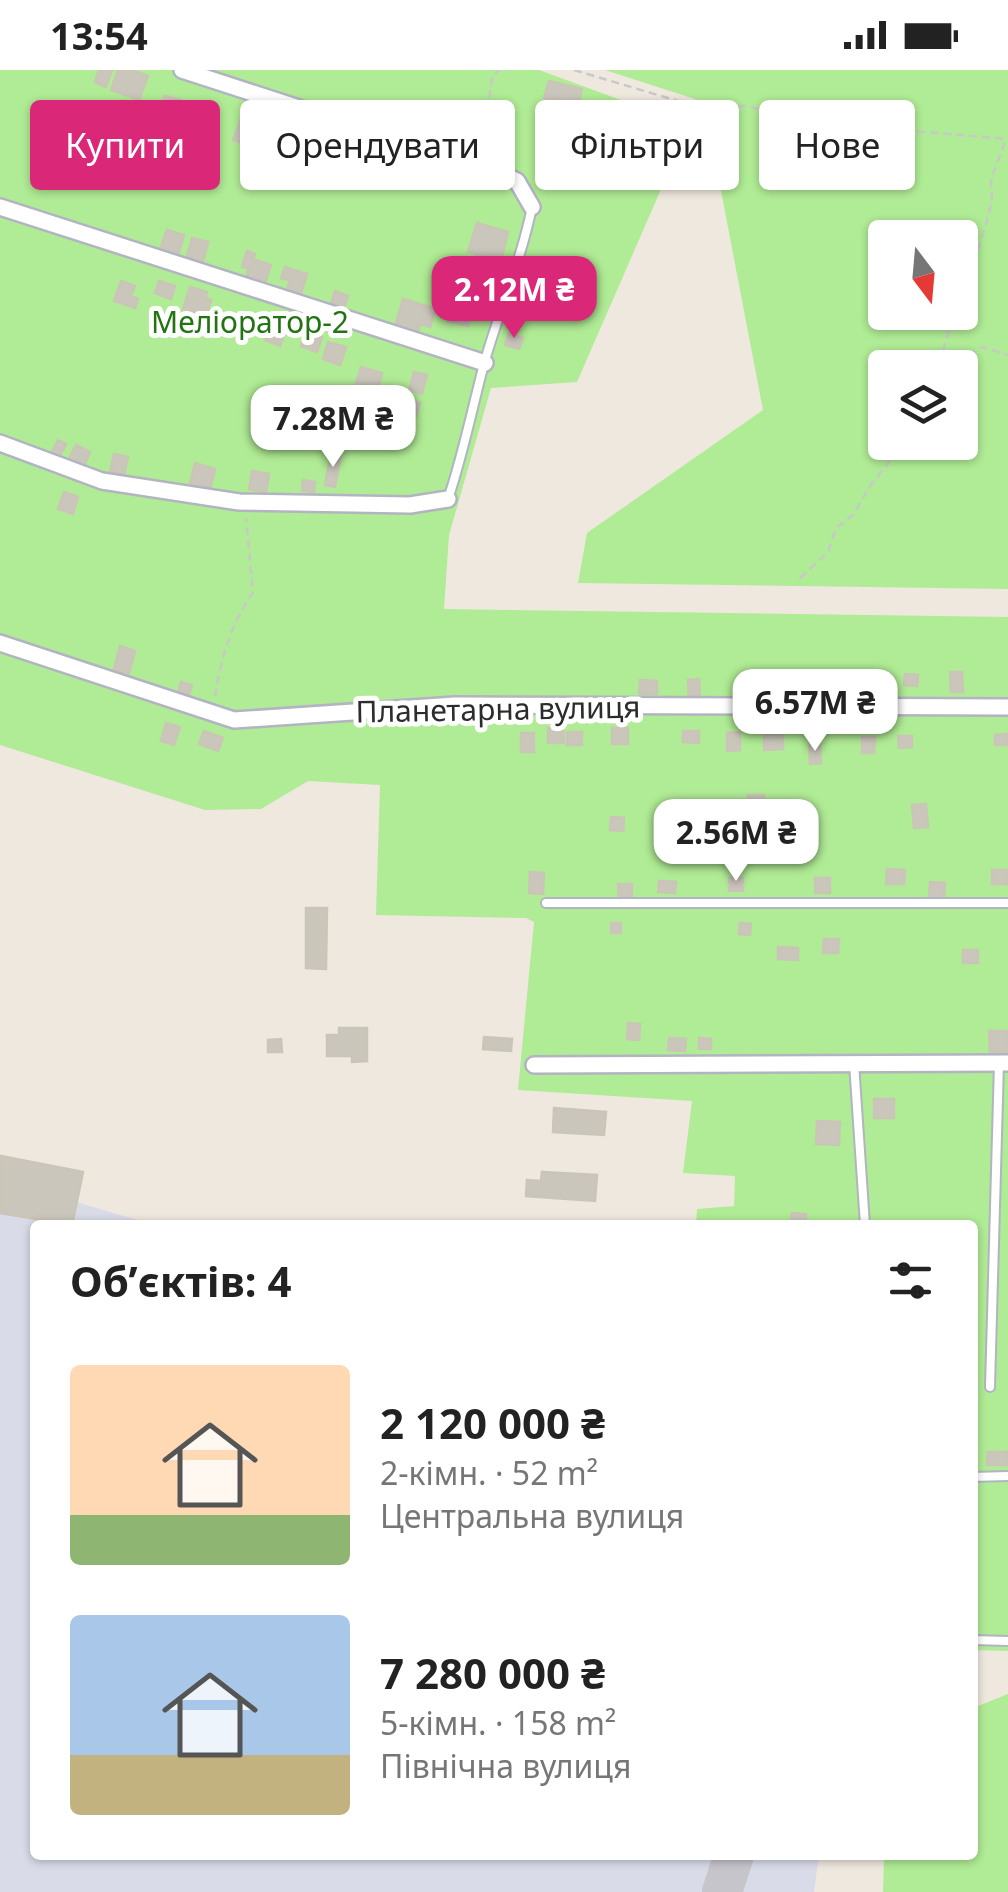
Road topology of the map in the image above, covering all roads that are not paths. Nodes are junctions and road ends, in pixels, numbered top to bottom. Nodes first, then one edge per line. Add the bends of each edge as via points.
1 (182, 70) edge
2 (0, 207) edge
3 (532, 207) joint
4 (484, 363) junction
5 (0, 442) edge
6 (448, 499) joint
7 (0, 643) edge
8 (1008, 708) edge
9 (546, 903) dead end
10 (1008, 903) edge
11 (854, 1063) junction
12 (1004, 1063) edge
13 (534, 1065) dead end
14 (865, 1220) edge
15 (990, 1387) dead end
16 (978, 1476) edge
17 (1008, 1476) edge
18 (978, 1640) edge
19 (1008, 1640) edge

1 - 3 street via 517,181
2 - 4 street
3 - 4 lane
4 - 6 lane
5 - 6 street via 102,482 245,502 410,505
7 - 8 street, Планетарна вулиця via 234,720 455,705
9 - 10 lane
11 - 12 street
11 - 13 street
11 - 14 lane
12 - 15 lane
16 - 17 lane
18 - 19 lane

